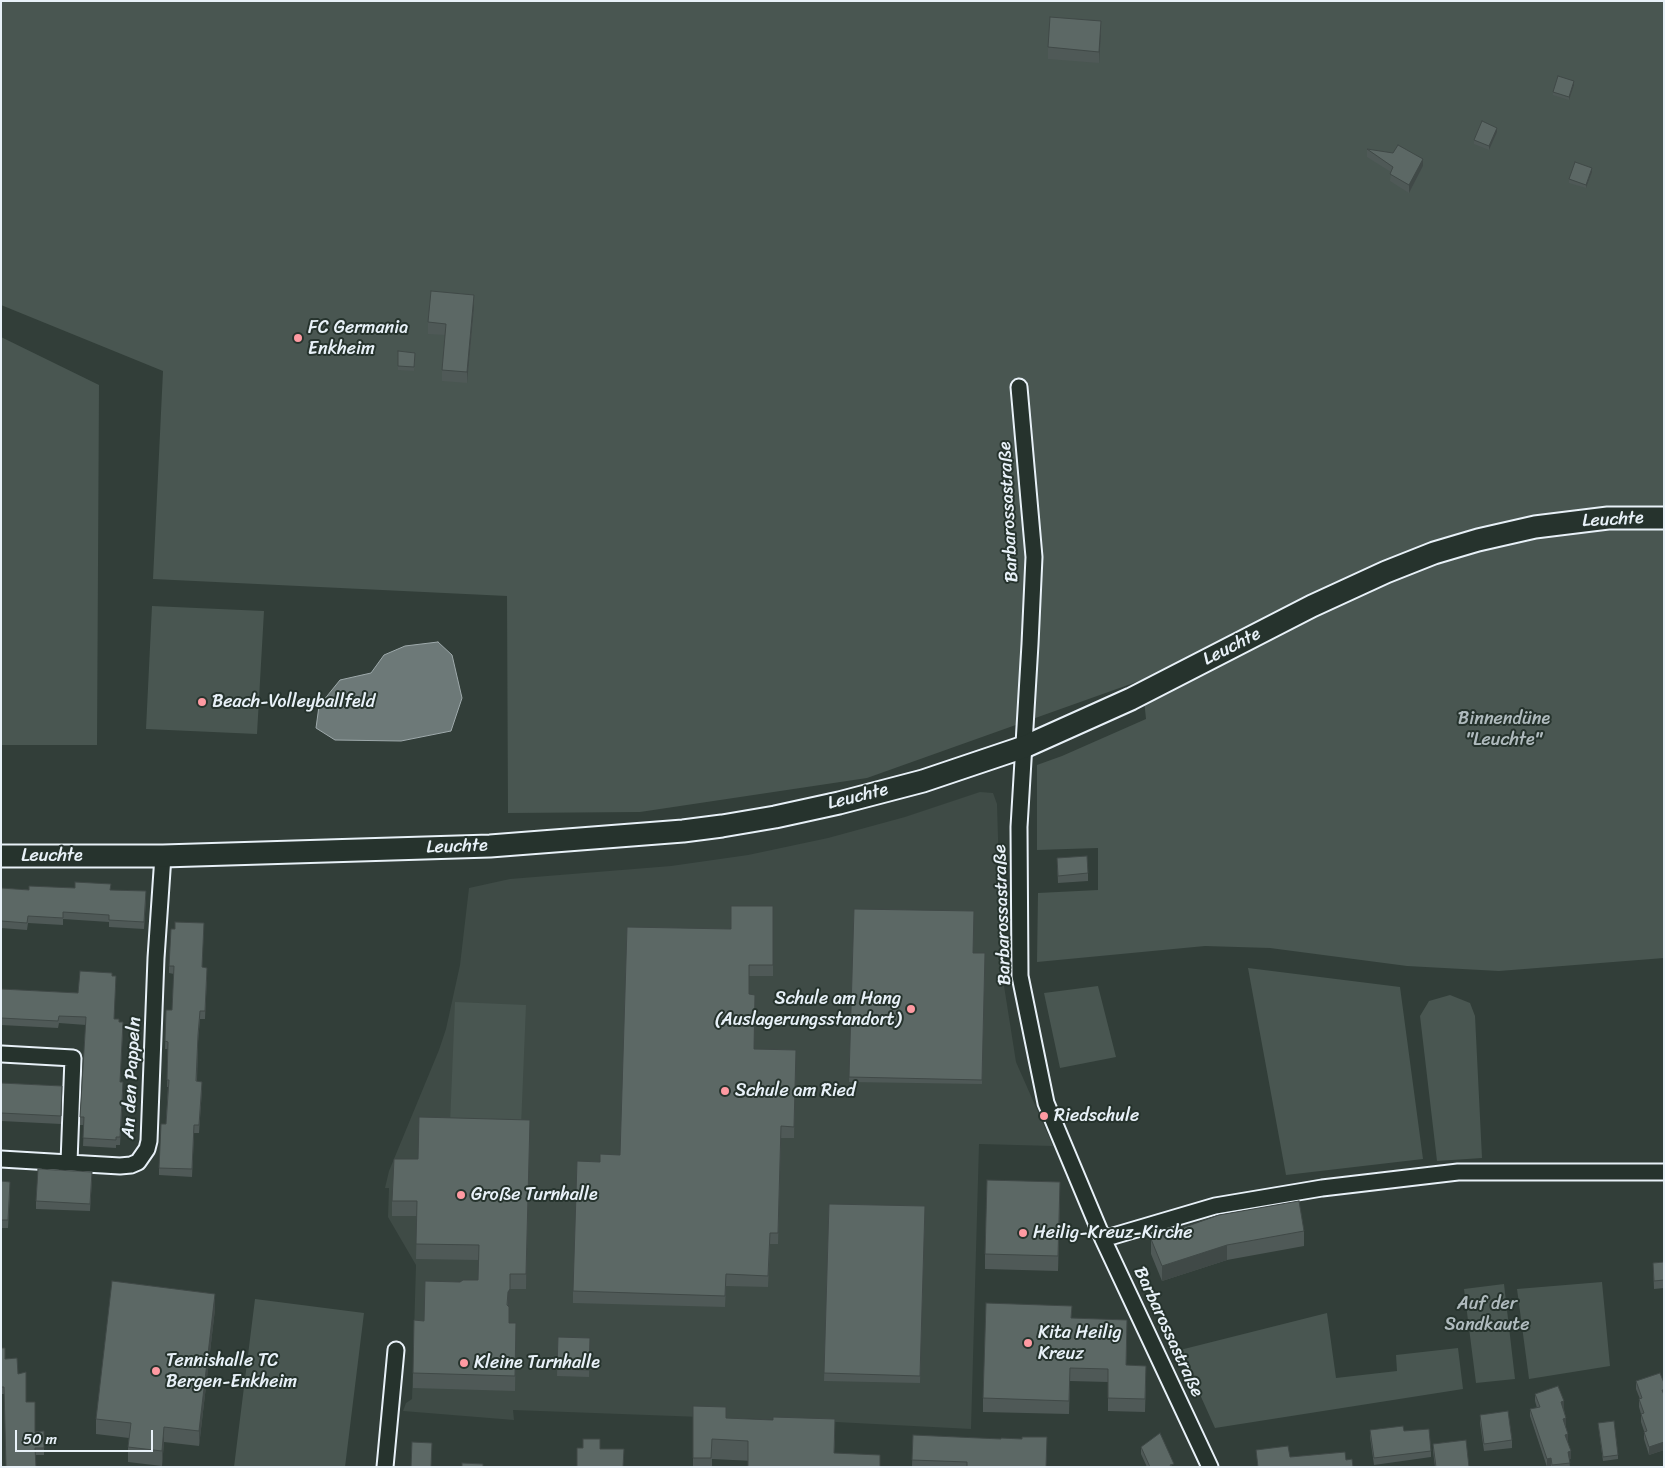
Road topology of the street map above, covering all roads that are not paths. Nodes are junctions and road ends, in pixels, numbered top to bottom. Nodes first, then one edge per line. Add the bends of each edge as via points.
1 (1020, 387) dead end
2 (1664, 518) edge
3 (1024, 748) junction
4 (1, 856) edge
5 (162, 856) junction
6 (2, 1054) edge
7 (1, 1159) edge
8 (69, 1162) junction
9 (1664, 1172) edge
10 (1104, 1239) junction
11 (396, 1350) dead end
12 (385, 1467) edge
13 (1210, 1467) edge

1 - 3 street, Barbarossastraße via 1034,557
2 - 3 street, Leuchte via 1608,518 1535,528 1478,540 1434,554 1312,606
3 - 5 street, Leuchte via 922,781 839,803 722,826 490,846
3 - 10 street, Barbarossastraße via 1019,827 1020,976 1046,1103
4 - 5 street, Leuchte
5 - 8 street, An den Pappeln via 147,1149 138,1162 120,1166
6 - 8 street via 73,1058
7 - 8 street, An den Pappeln
9 - 10 street via 1458,1172 1332,1187 1215,1206
10 - 13 street, Barbarossastraße
11 - 12 street

